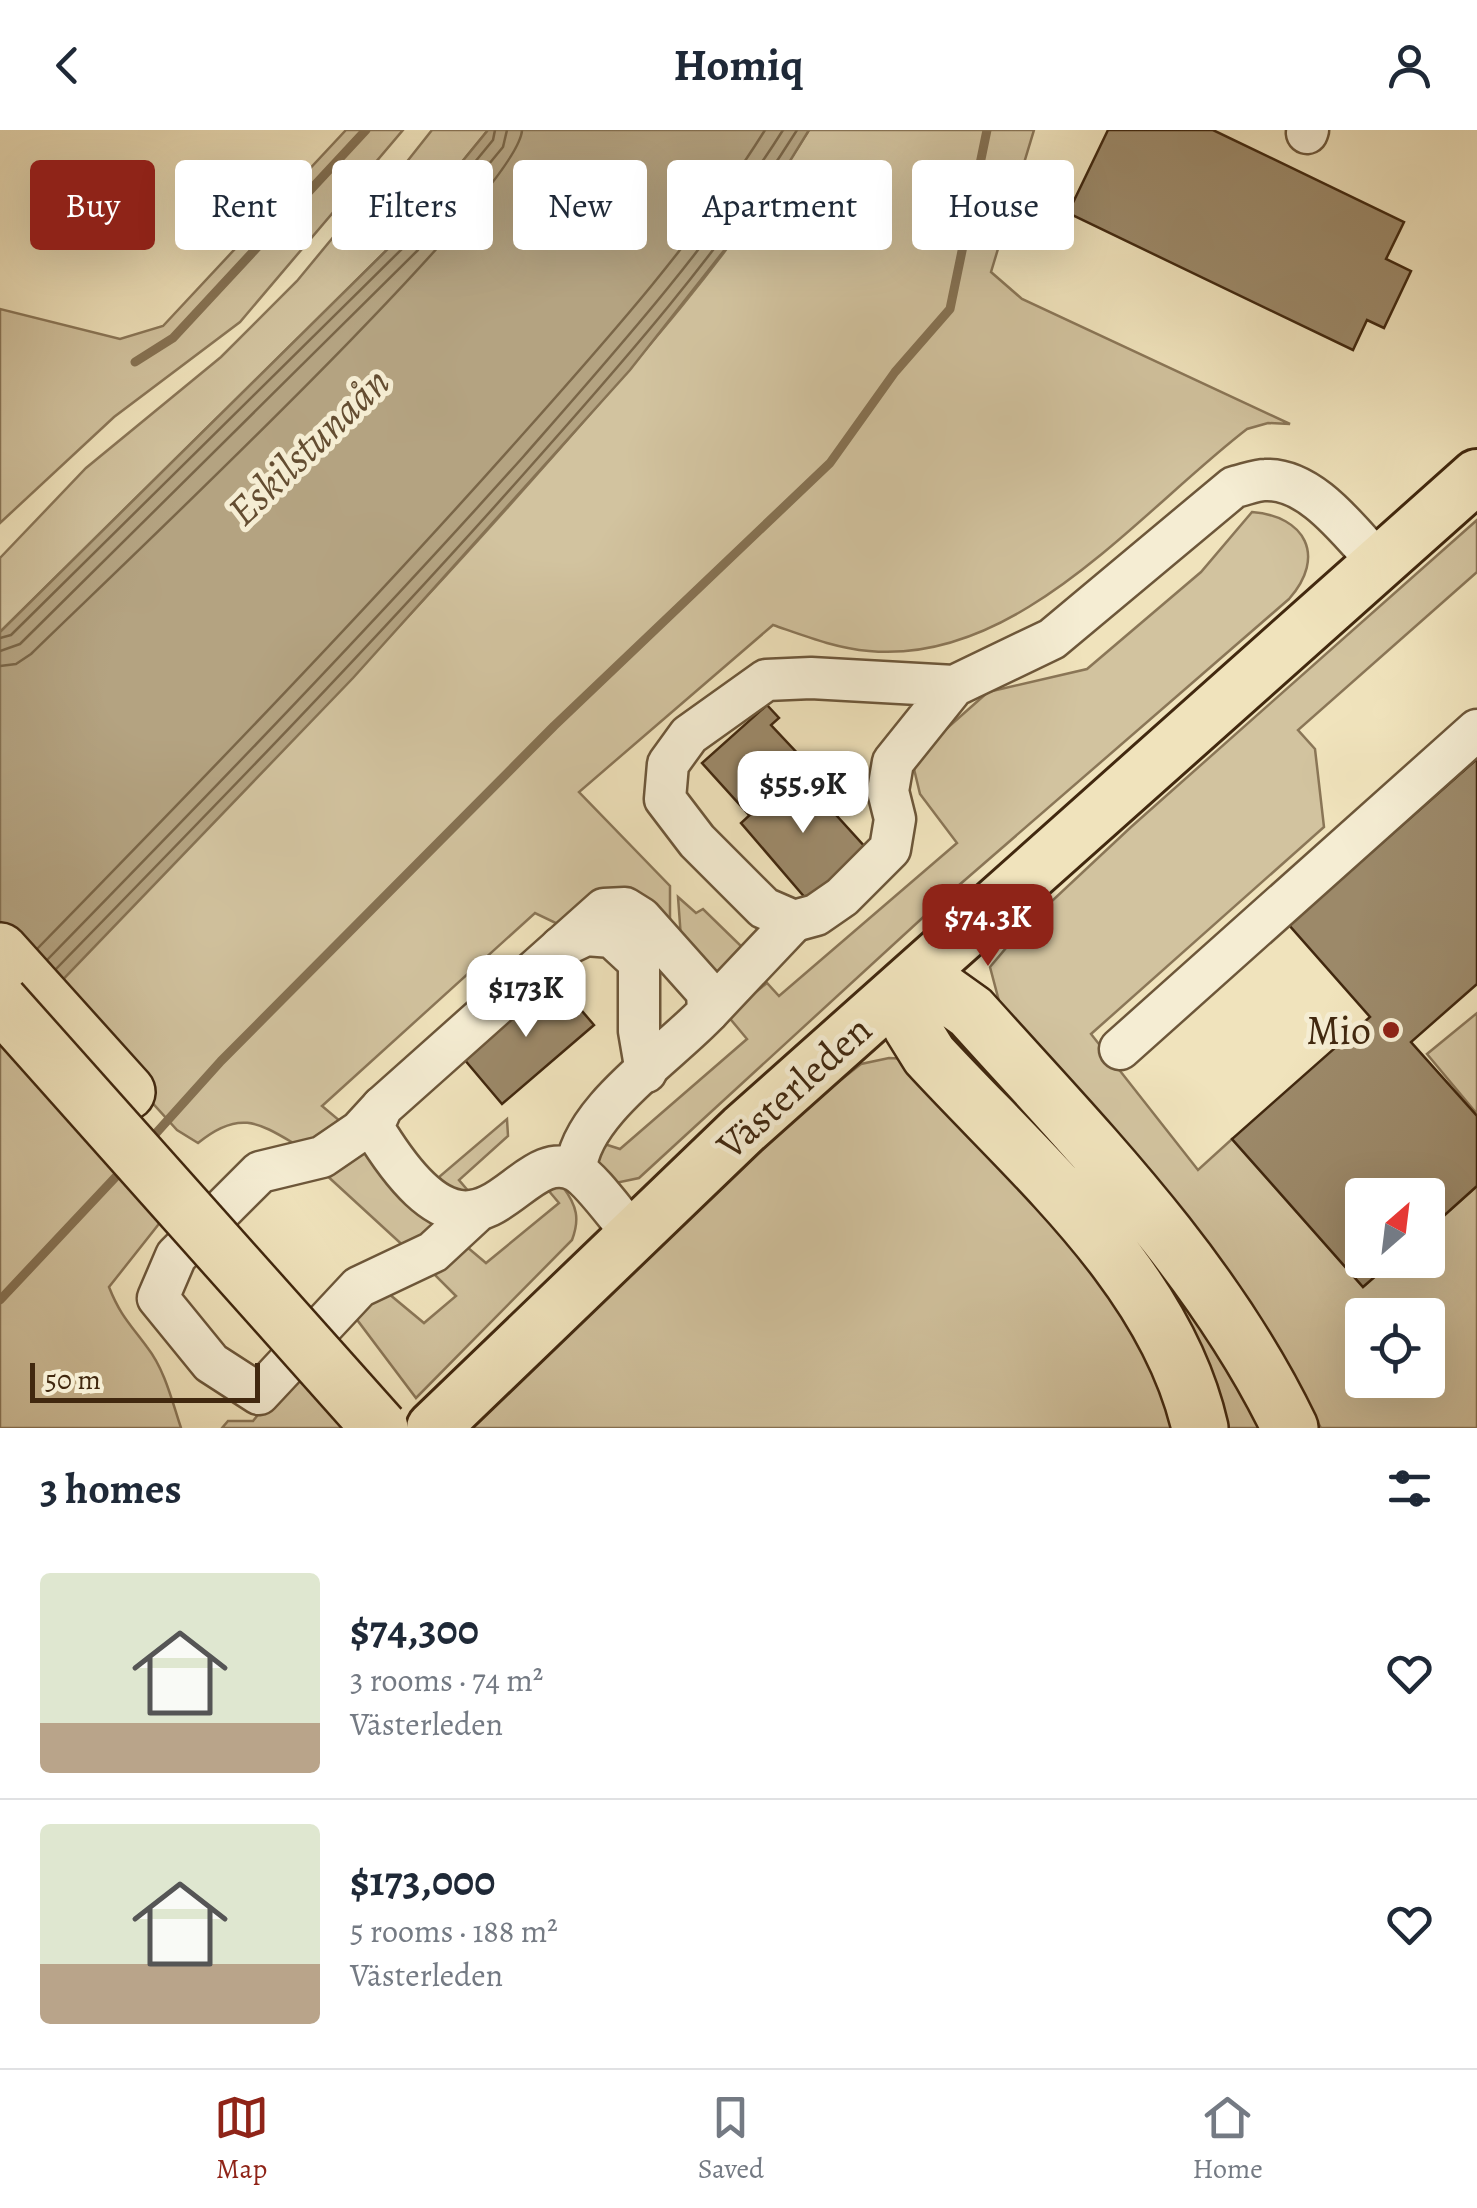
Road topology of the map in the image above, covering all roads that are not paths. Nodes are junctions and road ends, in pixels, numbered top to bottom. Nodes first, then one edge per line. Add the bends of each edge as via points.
1 (1477, 476) edge
2 (1380, 563) junction
3 (954, 686) junction
4 (1477, 730) edge
5 (794, 921) junction
6 (557, 948) junction
7 (0, 952) edge
8 (907, 987) junction
9 (0, 1002) edge
10 (708, 1012) junction
11 (1120, 1049) dead end
12 (646, 1072) junction
13 (382, 1107) junction
14 (576, 1171) junction
15 (474, 1214) junction
16 (632, 1234) junction
17 (380, 1428) edge
18 (411, 1428) edge
19 (433, 1428) edge
20 (1200, 1428) edge
21 (1290, 1428) edge

1 - 2 main road, Västerleden
2 - 3 lane via 1299,489 1267,479 1234,487 1052,639
2 - 8 main road, Västerleden
3 - 5 lane via 893,762 890,849 842,897
3 - 5 lane via 766,680 690,735 668,764 666,799 697,841 764,908
4 - 11 lane
5 - 10 lane
6 - 10 lane via 604,909 626,908 707,992
6 - 12 lane via 586,936 612,937 639,962
6 - 13 lane
7 - 18 highway
8 - 16 main road, Västerleden
8 - 20 highway via 911,1026 928,1055 1143,1295 1176,1352
8 - 21 highway via 943,992 971,1012 1136,1195 1212,1291
9 - 17 highway, bridge
10 - 12 lane
12 - 14 lane via 597,1118 576,1150
13 - 15 lane via 374,1127 401,1166 434,1202
13 - 15 lane via 322,1157 260,1172 176,1256 158,1298 211,1363 259,1394 358,1287 432,1252
14 - 15 lane via 552,1167 529,1176
14 - 16 lane
16 - 19 main road, Västerleden

